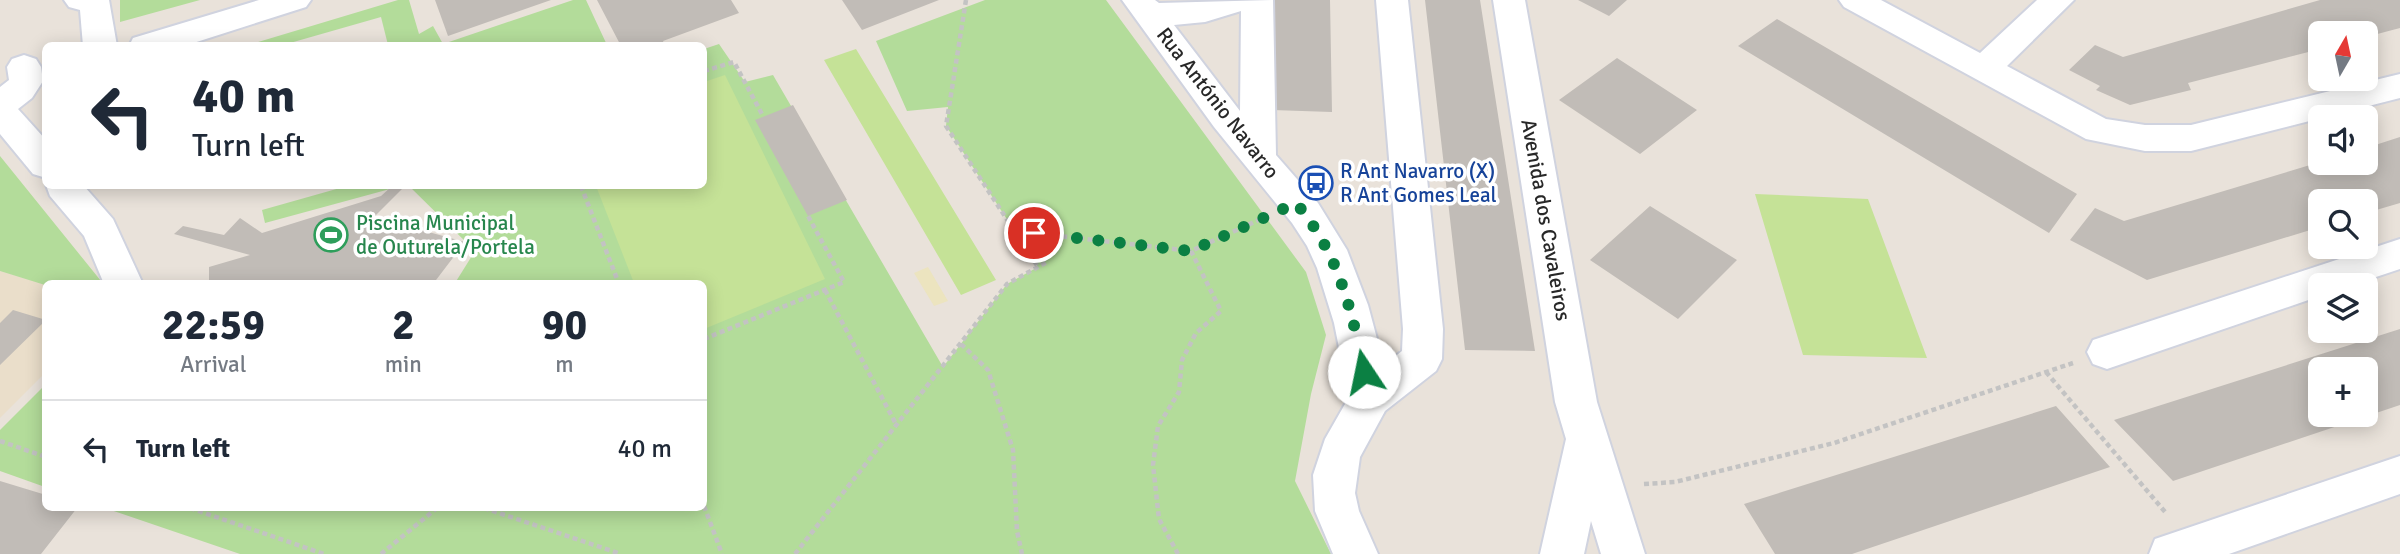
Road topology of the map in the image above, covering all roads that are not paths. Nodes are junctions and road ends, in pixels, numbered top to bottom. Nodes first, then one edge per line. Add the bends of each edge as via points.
1 (80, 0) edge
2 (295, 0) edge
3 (1237, 0) edge
4 (1257, 0) edge
5 (1392, 0) edge
6 (1509, 0) edge
7 (1855, 0) edge
8 (2057, 0) edge
9 (1143, 7) edge
10 (100, 42) edge
11 (158, 42) edge
12 (1983, 70) junction
13 (19, 83) edge
14 (2400, 86) edge
15 (42, 152) edge
16 (1258, 158) junction
17 (66, 189) edge
18 (2400, 254) edge
19 (122, 280) edge
20 (2107, 352) road end
21 (1370, 399) junction
22 (1586, 439) junction
23 (2400, 475) edge
24 (1356, 554) edge
25 (1562, 554) edge
26 (1623, 554) edge
27 (2171, 554) edge

1 - 10 street via 95,3
2 - 11 street
3 - 9 street via 1208,10
4 - 16 street
5 - 21 street via 1422,359
6 - 22 street, Avenida dos Cavaleiros
7 - 12 street
8 - 12 street
9 - 16 street, Rua António Navarro
12 - 14 street via 2098,130 2145,138 2191,138
13 - 15 street
16 - 21 street, Rua António Navarro via 1327,247 1354,320
17 - 19 street via 100,229
18 - 20 street
21 - 24 street via 1344,439 1333,478 1334,505
22 - 25 street, Avenida dos Cavaleiros
22 - 26 street, Avenida dos Cavaleiros
23 - 27 street

